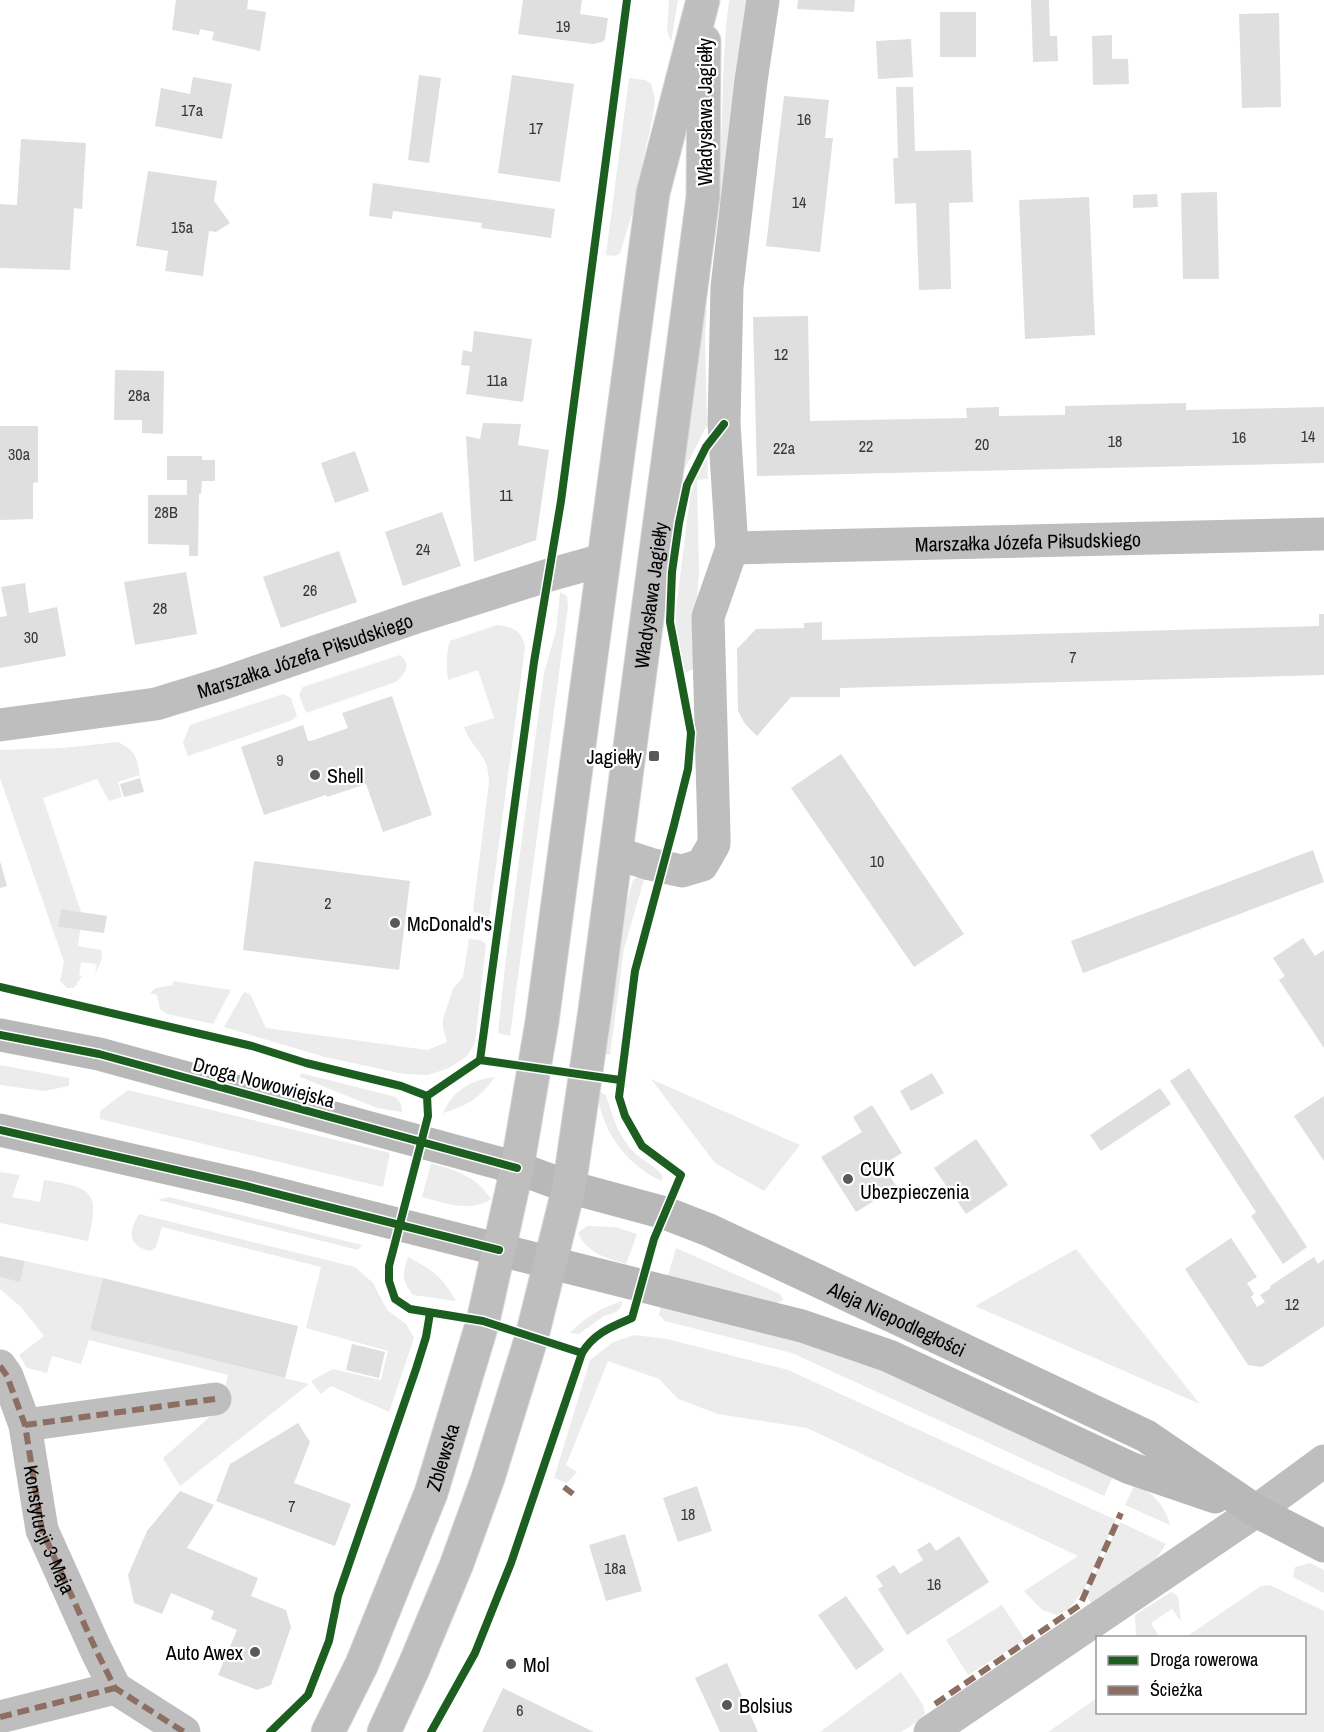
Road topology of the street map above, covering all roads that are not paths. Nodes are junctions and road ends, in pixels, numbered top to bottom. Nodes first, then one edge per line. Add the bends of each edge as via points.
1 (704, 0) edge
2 (763, 0) edge
3 (1324, 534) edge
4 (732, 548) junction
5 (603, 560) junction
6 (0, 725) edge
7 (616, 853) junction
8 (0, 1035) edge
9 (0, 1130) edge
10 (517, 1168) junction
11 (569, 1187) junction
12 (499, 1250) junction
13 (551, 1262) junction
14 (0, 1366) edge
15 (215, 1400) dead end
16 (25, 1425) junction
17 (1324, 1461) edge
18 (1256, 1511) junction
19 (1324, 1546) edge
20 (115, 1688) junction
21 (0, 1718) edge
22 (173, 1729) edge
23 (328, 1732) edge
24 (384, 1732) edge
25 (930, 1732) edge

1 - 5 main road, Władysława Jagiełły via 653,193
1 - 7 main road, Władysława Jagiełły via 704,197
2 - 4 main road via 727,287 724,424
3 - 4 main road, Marszałka Józefa Piłsudskiego
4 - 7 main road via 708,617 714,844 702,865 682,871
5 - 6 main road, Marszałka Józefa Piłsudskiego via 156,704
5 - 10 main road, Władysława Jagiełły via 542,1022
7 - 11 main road, Władysława Jagiełły
8 - 10 street, Droga Nowowiejska via 99,1054
9 - 12 street via 246,1186
10 - 11 street, Aleja Niepodległości
10 - 12 main road, Zblewska
11 - 13 main road
11 - 18 street, Aleja Niepodległości via 665,1213 816,1280 1146,1436
12 - 13 street, Aleja Niepodległości
12 - 23 main road, Zblewska via 483,1321 430,1493 362,1664
13 - 18 street, Aleja Niepodległości via 813,1329 889,1356 1131,1468
13 - 24 main road via 484,1489 456,1566
14 - 16 main road, Konstytucji 3 Maja
15 - 16 main road
16 - 20 main road, Konstytucji 3 Maja via 42,1530
17 - 18 main road
18 - 19 street, Aleja Niepodległości
18 - 25 main road
20 - 21 main road
20 - 22 main road, Konstytucji 3 Maja

